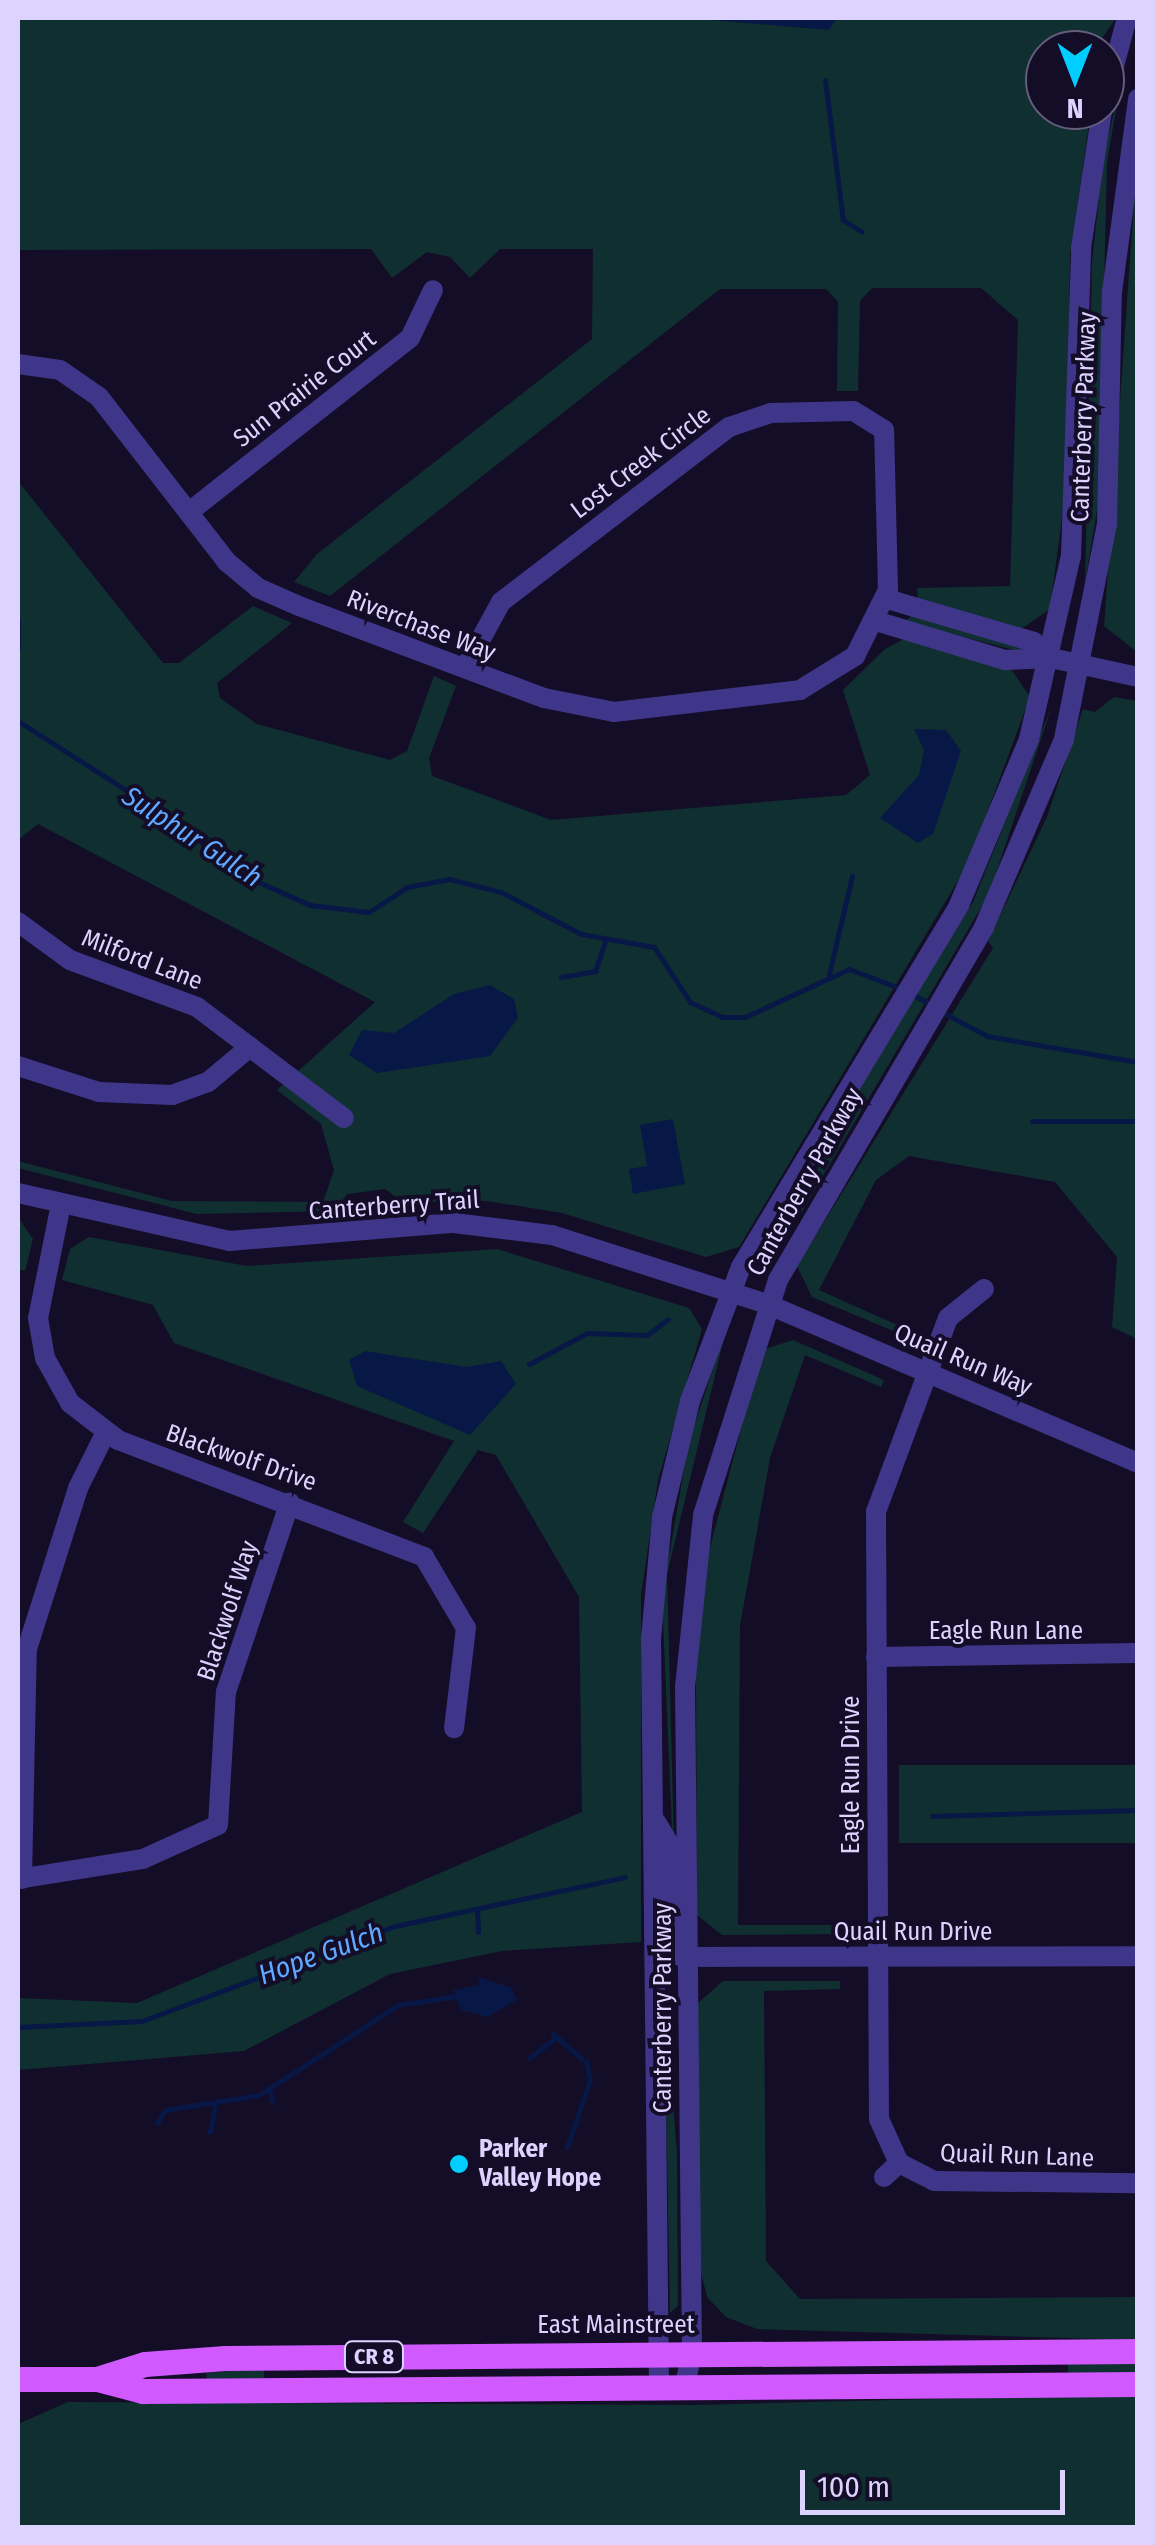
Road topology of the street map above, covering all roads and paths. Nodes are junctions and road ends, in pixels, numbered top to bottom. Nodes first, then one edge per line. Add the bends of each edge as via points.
1 (1138, 99) edge
2 (1099, 130) edge
3 (433, 290) dead end
4 (18, 364) edge
5 (189, 512) junction
6 (886, 599) junction
7 (879, 622) junction
8 (1051, 658) junction
9 (1083, 665) junction
10 (466, 668) junction
11 (1138, 677) edge
12 (18, 922) edge
13 (250, 1047) junction
14 (18, 1066) edge
15 (344, 1118) dead end
16 (18, 1193) edge
17 (61, 1204) junction
18 (984, 1289) dead end
19 (730, 1292) junction
20 (767, 1304) junction
21 (924, 1371) junction
22 (106, 1434) junction
23 (1138, 1463) edge
24 (290, 1502) junction
25 (1138, 1653) edge
26 (876, 1657) junction
27 (454, 1728) dead end
28 (656, 1822) junction
29 (20, 1879) edge
30 (1138, 1956) edge
31 (689, 1958) junction
32 (877, 1958) junction
33 (892, 2170) joint
34 (1138, 2183) edge
35 (1138, 2351) edge
36 (654, 2354) junction
37 (692, 2354) junction
38 (97, 2379) junction
39 (18, 2380) edge
40 (1138, 2384) edge
41 (671, 2387) junction

1 - 9 street, Canterberry Parkway via 1112,292 1107,524
2 - 8 street, Canterberry Parkway via 1081,248 1073,532
3 - 5 street, Sun Prairie Court via 410,338
4 - 5 street, Riverchase Way via 60,370 99,397
5 - 10 street, Riverchase Way via 233,569 266,592
6 - 7 street, Lost Creek Circle
6 - 8 street via 1034,642
6 - 10 street, Lost Creek Circle via 884,415 782,412 729,427 501,602
7 - 8 street via 1005,660
7 - 10 street, Riverchase Way via 823,681 676,711 566,704
8 - 9 street
8 - 19 street, Canterberry Parkway via 996,828
9 - 11 street
9 - 20 street, Canterberry Parkway via 1041,802 958,971
12 - 13 street, Milford Lane via 70,960 184,999
13 - 14 street via 208,1082 172,1094 99,1092
13 - 15 street, Milford Lane
16 - 17 street, Canterberry Trail
17 - 19 street, Canterberry Trail via 229,1242 507,1226
17 - 22 street, Blackwolf Drive via 38,1303 41,1344 70,1403
18 - 21 street, Eagle Run Drive via 953,1310
19 - 20 street, Canterberry Trail
19 - 28 street, Canterberry Parkway via 681,1430 657,1549
20 - 21 street, Quail Run Way
20 - 31 street, Canterberry Parkway via 715,1460 690,1597
21 - 23 street, Quail Run Way
21 - 26 street, Eagle Run Drive via 876,1512
22 - 24 street, Blackwolf Drive
22 - 29 street via 78,1488 27,1648
24 - 27 street, Blackwolf Drive via 405,1544 440,1573 468,1641
24 - 29 street, Blackwolf Way via 230,1676 225,1830 143,1859
25 - 26 street, Eagle Run Lane
26 - 32 street, Eagle Run Drive
28 - 31 street via 671,1846 674,1948
28 - 36 street, Canterberry Parkway
30 - 32 street, Quail Run Drive
31 - 32 street, Quail Run Drive
31 - 37 street, Canterberry Parkway
32 - 33 street, Eagle Run Drive via 878,2108
33 - 34 street, Quail Run Lane via 949,2184
35 - 37 main road, East Mainstreet
36 - 37 main road, East Mainstreet
36 - 38 main road, East Mainstreet / CR 8 via 225,2358 145,2364
36 - 41 street, Canterberry Parkway
37 - 41 street, Canterberry Parkway
38 - 39 main road, East Mainstreet / CR 8
38 - 41 main road, East Mainstreet / CR 8 via 143,2392
40 - 41 main road, East Mainstreet

